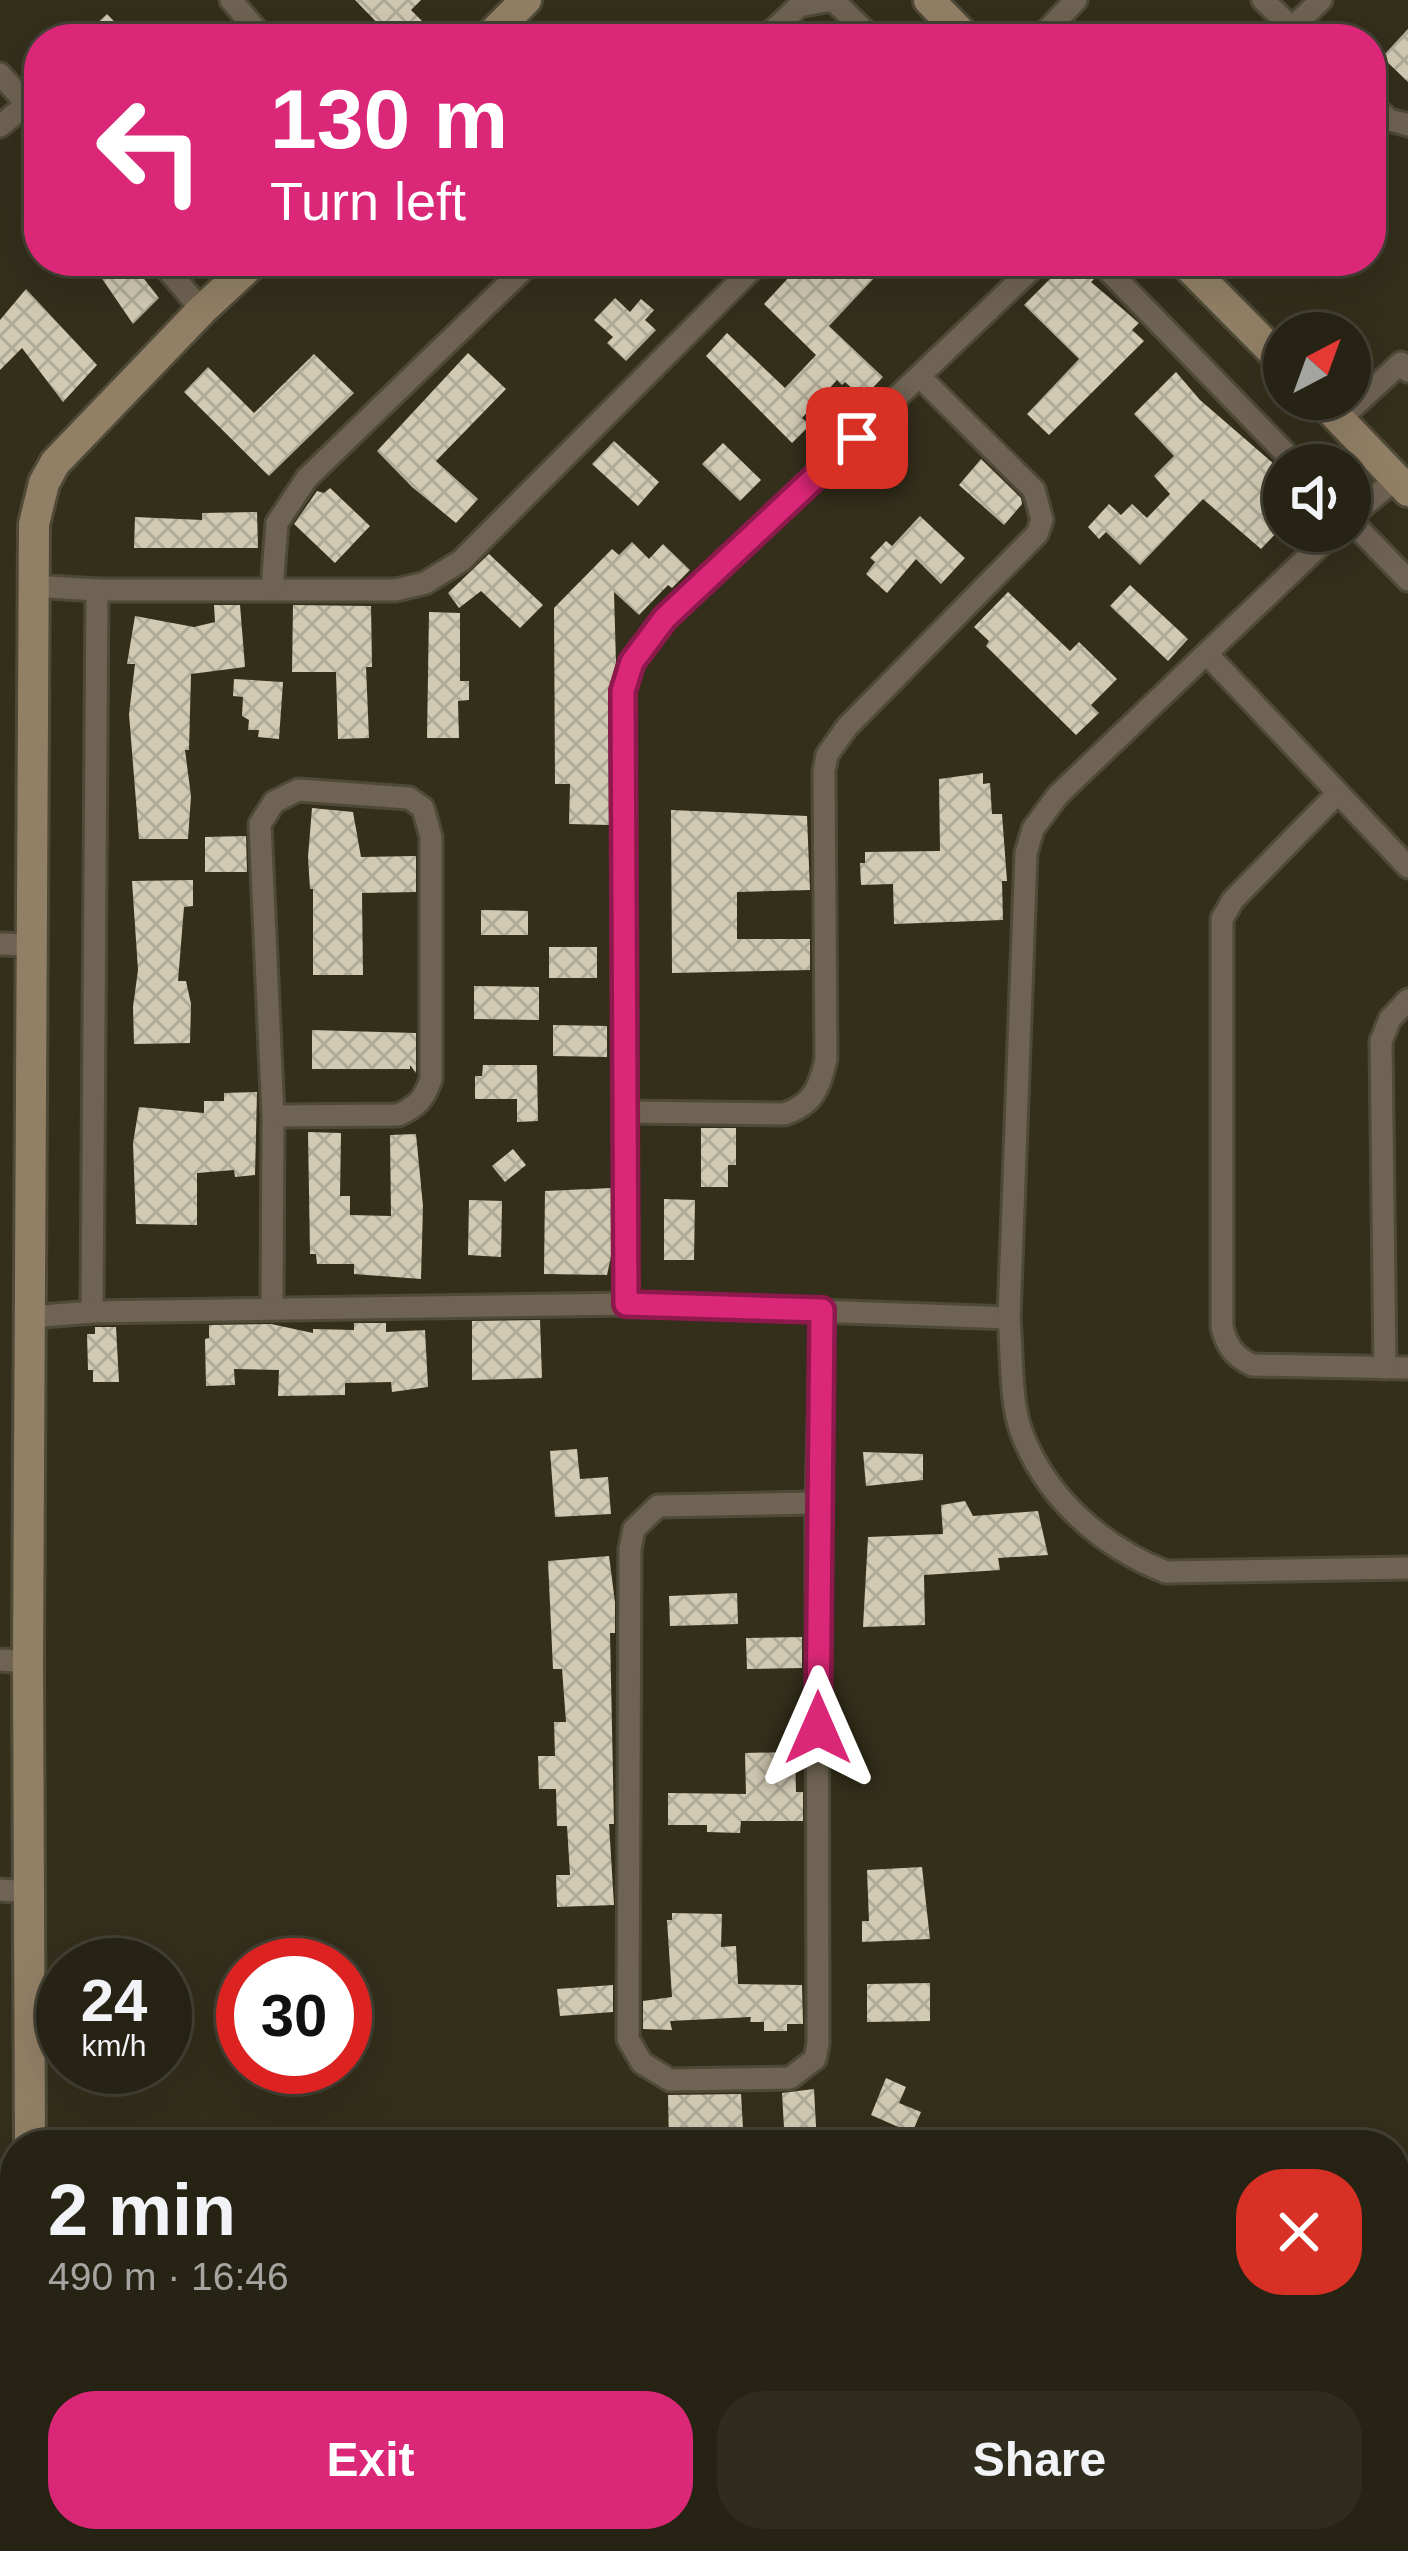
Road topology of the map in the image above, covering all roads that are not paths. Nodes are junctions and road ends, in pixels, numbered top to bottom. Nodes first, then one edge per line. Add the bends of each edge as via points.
1 (231, 0) edge
2 (526, 0) edge
3 (832, 0) edge
4 (928, 0) edge
5 (1076, 0) edge
6 (1264, 0) edge
7 (252, 24) edge
8 (502, 24) edge
9 (780, 24) edge
10 (857, 24) edge
11 (952, 24) edge
12 (1053, 24) edge
13 (1289, 24) edge
14 (0, 74) edge
15 (24, 101) edge
16 (173, 276) edge
17 (239, 276) edge
18 (516, 276) edge
19 (745, 276) edge
20 (1025, 276) edge
21 (1114, 276) edge
22 (1198, 276) edge
23 (202, 310) junction
24 (1263, 342) edge
25 (1406, 364) edge
26 (921, 378) junction
27 (1371, 385) edge
28 (1340, 420) edge
29 (1277, 444) edge
30 (1402, 485) edge
31 (1371, 505) edge
32 (1371, 541) edge
33 (1314, 552) edge
34 (1408, 580) edge
35 (32, 586) junction
36 (272, 589) junction
37 (97, 590) junction
38 (1208, 654) junction
39 (1336, 795) junction
40 (1408, 867) edge
41 (15, 944) edge
42 (1408, 1000) edge
43 (628, 1112) junction
44 (272, 1116) junction
45 (626, 1304) junction
46 (272, 1309) junction
47 (822, 1310) junction
48 (92, 1312) junction
49 (31, 1317) junction
50 (1009, 1318) junction
51 (1397, 1368) edge
52 (818, 1503) junction
53 (1408, 1568) edge
54 (14, 1661) edge
55 (15, 1891) edge
56 (29, 2130) edge

1 - 7 street
2 - 8 street
3 - 9 street via 799,6
3 - 10 street
4 - 11 street
5 - 12 street
6 - 13 street
14 - 15 street
16 - 23 street
17 - 23 street
18 - 36 street via 307,478 277,524
19 - 36 street via 446,573 396,590
20 - 26 street
21 - 29 street
22 - 24 street
23 - 35 street via 55,463 34,524
25 - 27 street
26 - 43 street via 665,618 632,662 623,691
26 - 43 street via 1034,490 1042,520 827,755 821,1083 784,1114
28 - 30 street
30 - 31 street
32 - 34 street
33 - 38 street
35 - 37 street
35 - 41 street
36 - 37 street
37 - 48 street
38 - 39 street
38 - 50 street via 1058,795 1026,853
39 - 40 street
39 - 51 street via 1222,920 1222,1327 1226,1344 1252,1365
41 - 49 street
42 - 51 street via 1381,1041
43 - 45 street
44 - 44 street via 260,824 274,802 298,790 409,798 423,808 431,837 426,1094 398,1115
44 - 46 street
45 - 46 street
45 - 47 street
46 - 48 street
47 - 50 street
47 - 52 street
48 - 49 street
49 - 54 street
50 - 53 street via 1019,1427 1045,1480 1130,1558 1166,1572
52 - 52 street via 818,2044 814,2059 790,2078 670,2080 642,2063 628,2038 634,1529 658,1505
54 - 55 street
55 - 56 street

